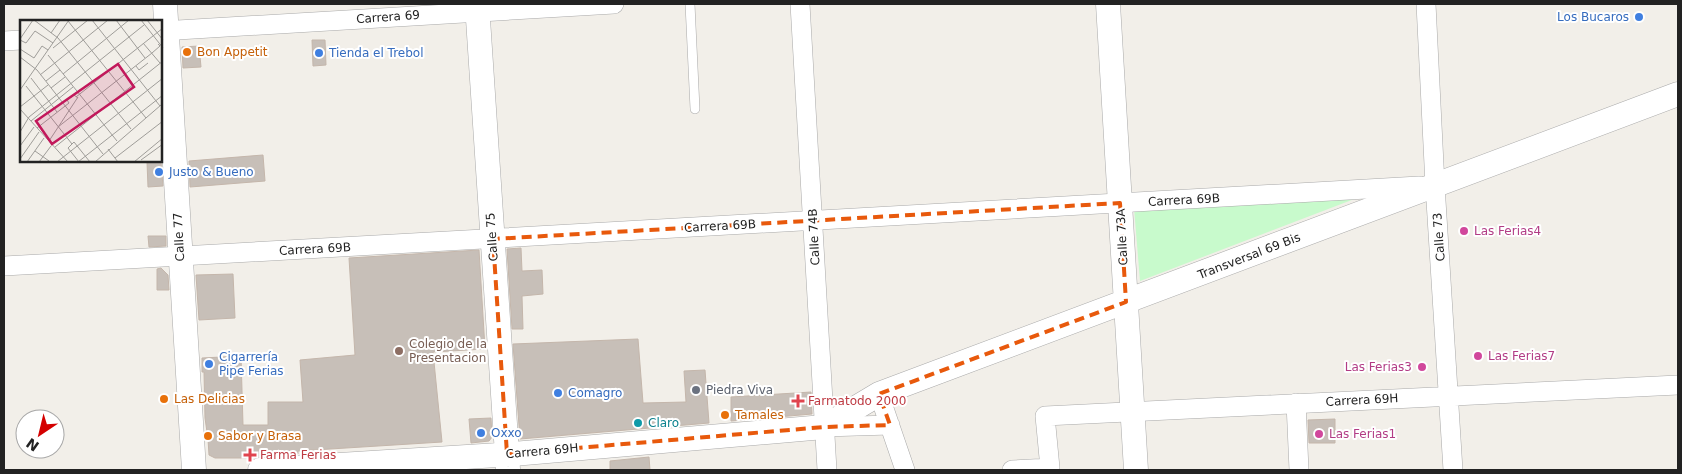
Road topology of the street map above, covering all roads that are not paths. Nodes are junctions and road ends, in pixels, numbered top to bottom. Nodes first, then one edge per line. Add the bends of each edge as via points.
1 (165, 4) edge
2 (614, 4) edge
3 (690, 4) edge
4 (800, 4) edge
5 (1108, 4) edge
6 (1426, 4) edge
7 (477, 8) edge
8 (164, 31) edge
9 (20, 40) edge
10 (4, 41) edge
11 (1678, 94) edge
12 (695, 109) dead end
13 (1435, 186) junction
14 (1120, 203) junction
15 (813, 221) junction
16 (492, 239) junction
17 (180, 256) junction
18 (4, 266) edge
19 (1126, 302) junction
20 (1678, 384) edge
21 (879, 394) junction
22 (1450, 396) junction
23 (1296, 404) junction
24 (1133, 412) junction
25 (890, 425) junction
26 (824, 427) junction
27 (508, 462) edge
28 (194, 470) edge
29 (260, 470) edge
30 (827, 470) edge
31 (905, 470) edge
32 (1012, 470) edge
33 (1136, 470) edge
34 (1300, 470) edge
35 (1453, 470) edge

1 - 8 street, Calle 77
2 - 7 street, Carrera 69
3 - 12 lane
4 - 15 street, Calle 74B
5 - 14 street, Calle 73A
6 - 13 street, Calle 73
7 - 8 street, Carrera 69
7 - 16 street, Calle 75
8 - 17 street, Calle 77
9 - 10 street
11 - 13 street, Transversal 69 Bis
13 - 14 street, Carrera 69B
13 - 19 street, Transversal 69 Bis
13 - 22 street, Calle 73
14 - 15 street, Carrera 69B
14 - 19 street, Calle 73A
15 - 16 street, Carrera 69B
15 - 26 street, Calle 74B
16 - 17 street, Carrera 69B
16 - 27 street, Calle 75
17 - 18 street, Carrera 69B
17 - 28 street, Calle 77
19 - 21 street, Transversal 69 Bis
19 - 24 street, Calle 73A
20 - 22 street, Carrera 69H
21 - 25 street
21 - 26 street, Transversal 69 Bis
22 - 23 street, Carrera 69H
22 - 35 street, Calle 73
23 - 24 street, Carrera 69H
23 - 34 street
24 - 32 street, Carrera 69H via 1045,416 1050,468
24 - 33 street, Calle 73A
25 - 26 street
25 - 31 street
26 - 27 street, Carrera 69H
26 - 30 street, Calle 74B
27 - 29 street, Carrera 69H

